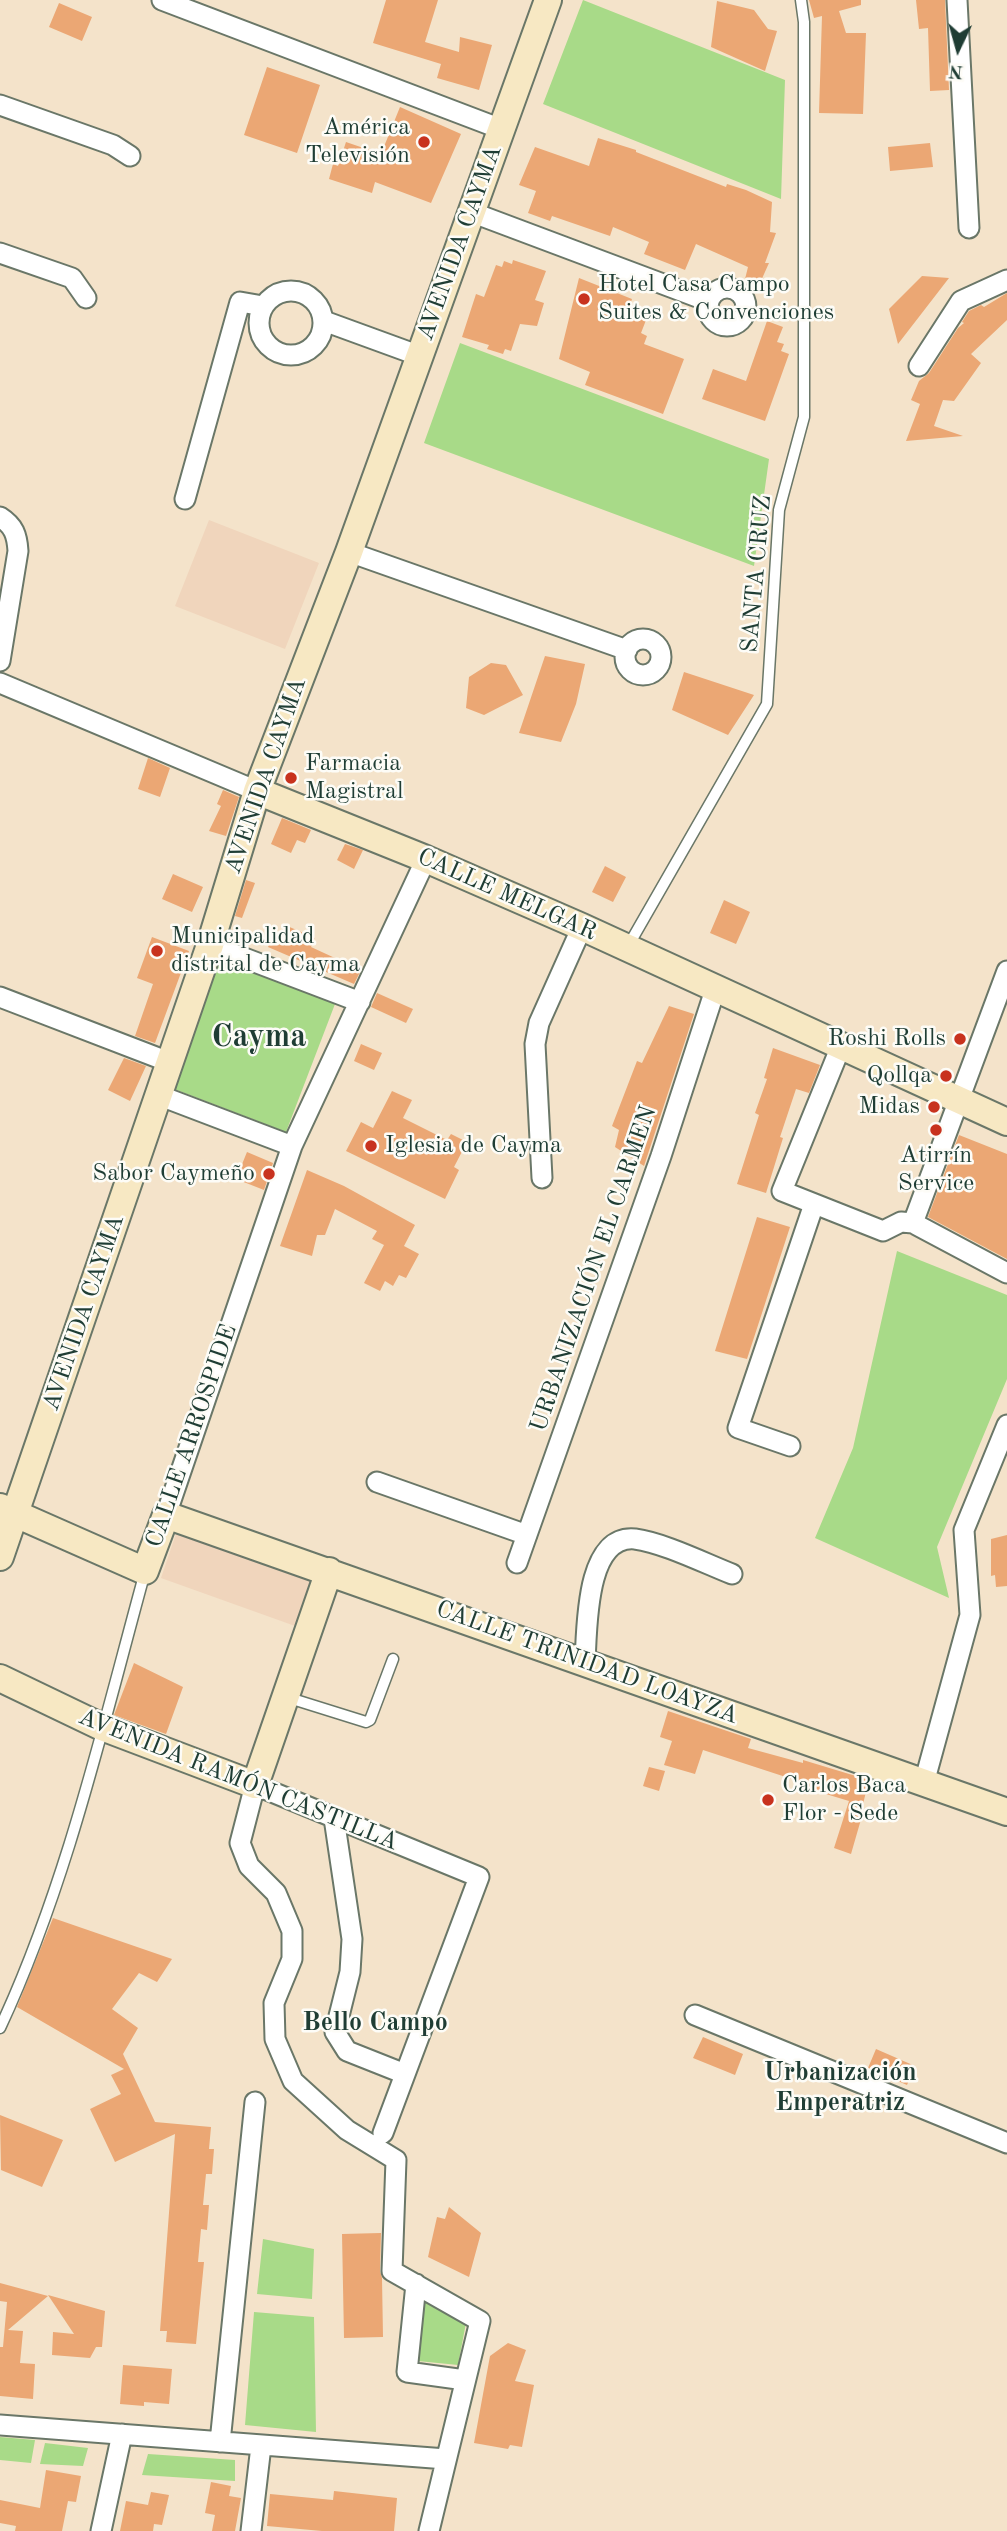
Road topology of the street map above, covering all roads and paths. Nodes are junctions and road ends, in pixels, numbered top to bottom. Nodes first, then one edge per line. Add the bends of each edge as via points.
1 (162, 0) edge
2 (548, 0) edge
3 (801, 0) edge
4 (957, 0) edge
5 (0, 105) edge
6 (501, 129) junction
7 (130, 156) dead end
8 (471, 212) junction
9 (969, 228) dead end
10 (0, 253) edge
11 (1007, 280) edge
12 (86, 298) dead end
13 (708, 301) dead end
14 (263, 306) junction
15 (324, 321) junction
16 (419, 356) junction
17 (919, 366) dead end
18 (185, 499) dead end
19 (0, 517) edge
20 (349, 552) junction
21 (627, 650) dead end
22 (0, 661) edge
23 (0, 683) edge
24 (257, 791) junction
25 (426, 859) junction
26 (582, 927) junction
27 (209, 945) junction
28 (627, 948) junction
29 (1007, 971) edge
30 (715, 990) junction
31 (0, 997) edge
32 (359, 1002) junction
33 (841, 1046) junction
34 (169, 1062) junction
35 (158, 1095) junction
36 (957, 1099) junction
37 (1007, 1122) edge
38 (292, 1146) junction
39 (542, 1178) dead end
40 (814, 1204) junction
41 (913, 1223) junction
42 (1007, 1273) edge
43 (1007, 1425) edge
44 (790, 1446) dead end
45 (377, 1482) dead end
46 (166, 1515) junction
47 (7, 1516) edge
48 (527, 1535) junction
49 (0, 1557) edge
50 (517, 1563) dead end
51 (145, 1571) junction
52 (329, 1571) junction
53 (732, 1574) dead end
54 (393, 1659) dead end
55 (585, 1662) junction
56 (0, 1678) edge
57 (286, 1697) junction
58 (102, 1727) junction
59 (923, 1783) junction
60 (255, 1785) junction
61 (1007, 1812) edge
62 (334, 1818) junction
63 (695, 2015) dead end
64 (0, 2028) edge
65 (405, 2074) junction
66 (255, 2102) dead end
67 (383, 2133) dead end
68 (1007, 2144) edge
69 (415, 2284) junction
70 (465, 2380) junction
71 (0, 2425) edge
72 (121, 2434) junction
73 (220, 2442) junction
74 (261, 2446) junction
75 (446, 2459) junction
76 (101, 2531) edge
77 (251, 2531) edge
78 (429, 2531) edge

1 - 6 street
2 - 6 street, AVENIDA CAYMA
3 - 28 lane, SANTA CRUZ via 804,417 779,510 767,704
4 - 9 street
5 - 7 street via 113,145
6 - 8 street, AVENIDA CAYMA
8 - 13 street
8 - 16 street, AVENIDA CAYMA
10 - 12 street via 72,278
11 - 17 street via 961,301
14 - 15 street via 278,293 299,291 316,302
14 - 15 street via 261,335 283,355 312,348
14 - 18 street via 240,302
15 - 16 street
16 - 20 street, AVENIDA CAYMA
19 - 22 street via 17,534 18,551
20 - 21 street
20 - 24 street, AVENIDA CAYMA
23 - 24 street, CALLE MELGAR
24 - 25 street, CALLE MELGAR
24 - 27 street, AVENIDA CAYMA
25 - 26 street, CALLE MELGAR
25 - 32 street, CALLE ARROSPIDE
26 - 28 street, CALLE MELGAR
26 - 39 street via 539,1023 535,1044
27 - 32 street
27 - 34 street, AVENIDA CAYMA
28 - 30 street, CALLE MELGAR
29 - 36 street
30 - 33 street, CALLE MELGAR
30 - 48 street, URBANIZACIÓN EL CARMEN
31 - 34 street
32 - 38 street, CALLE ARROSPIDE
33 - 36 street, CALLE MELGAR
33 - 40 street via 782,1191
34 - 35 street, AVENIDA CAYMA
35 - 38 street
35 - 47 street, AVENIDA CAYMA
36 - 37 street, CALLE MELGAR
36 - 41 street
38 - 46 street, CALLE ARROSPIDE
40 - 41 street via 883,1231 901,1222
40 - 44 street via 738,1428
41 - 42 street
43 - 59 street via 964,1530 970,1615
45 - 48 street
46 - 51 street, CALLE ARROSPIDE
46 - 52 street, CALLE TRINIDAD LOAYZA
47 - 49 street, AVENIDA CAYMA
47 - 51 street
48 - 50 street, URBANIZACIÓN EL CARMEN
51 - 58 lane, CALLE ARROSPIDE
52 - 55 street, CALLE TRINIDAD LOAYZA
52 - 57 street
53 - 55 street via 634,1539 607,1548 589,1594
54 - 57 lane via 370,1720
55 - 59 street, CALLE TRINIDAD LOAYZA
56 - 58 street, AVENIDA RAMÓN CASTILLA
57 - 60 street
58 - 60 street, AVENIDA RAMÓN CASTILLA
58 - 64 lane, CALLE ARROSPIDE via 63,1862
59 - 61 street, CALLE TRINIDAD LOAYZA
60 - 62 street, AVENIDA RAMÓN CASTILLA
60 - 69 street via 240,1843 249,1866 276,1893 292,1931 292,1959 274,2003 275,2039 293,2081 347,2130 396,2160 392,2271
62 - 65 street via 352,1939 350,1972 335,2032 347,2051
62 - 65 street, AVENIDA RAMÓN CASTILLA via 478,1877
63 - 68 street
65 - 67 street
66 - 73 street
69 - 70 street via 480,2321
69 - 70 street via 407,2372
70 - 75 street
71 - 72 street
72 - 73 street
72 - 76 street
73 - 74 street
74 - 75 street
74 - 77 street
75 - 78 street

